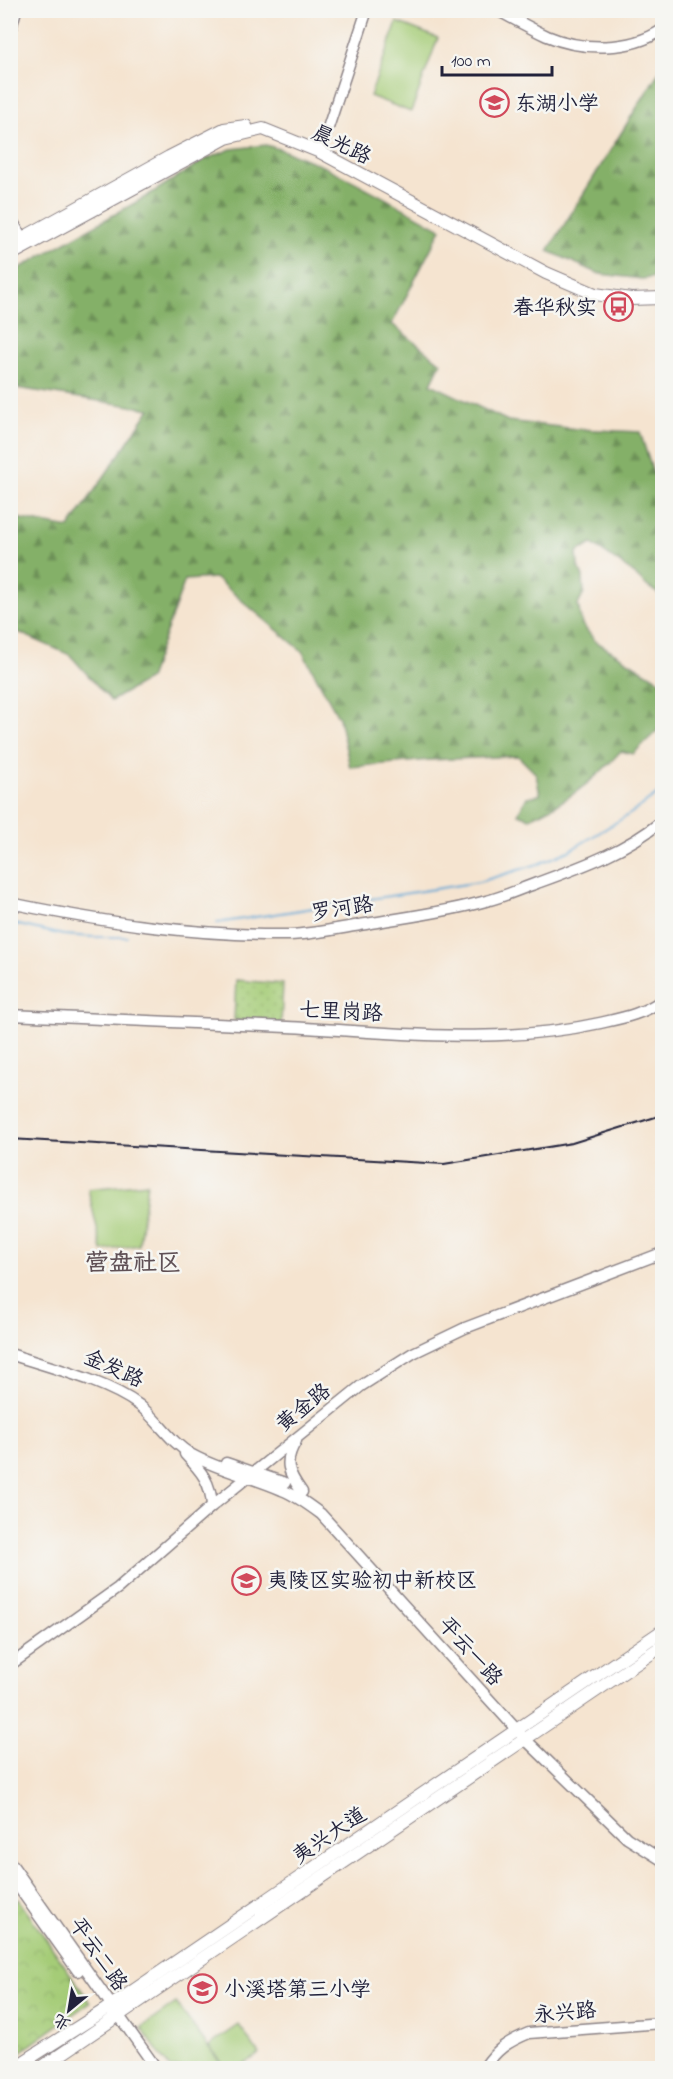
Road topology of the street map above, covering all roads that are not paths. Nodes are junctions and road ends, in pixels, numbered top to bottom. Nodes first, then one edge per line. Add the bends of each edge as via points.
1 (16, 10) edge
2 (367, 10) edge
3 (497, 10) edge
4 (663, 30) edge
5 (10, 32) edge
6 (321, 149) junction
7 (10, 216) edge
8 (24, 242) junction
9 (10, 245) edge
10 (10, 255) edge
11 (663, 292) edge
12 (663, 298) edge
13 (663, 821) edge
14 (10, 903) edge
15 (663, 1000) edge
16 (10, 1015) edge
17 (663, 1253) edge
18 (10, 1349) edge
19 (10, 1354) edge
20 (299, 1435) junction
21 (173, 1441) junction
22 (250, 1475) junction
23 (302, 1492) junction
24 (212, 1506) junction
25 (663, 1631) edge
26 (663, 1646) edge
27 (10, 1665) edge
28 (524, 1733) junction
29 (663, 1854) edge
30 (663, 1860) edge
31 (10, 1862) edge
32 (10, 1875) edge
33 (112, 2012) junction
34 (663, 2023) edge
35 (14, 2068) edge
36 (41, 2068) edge
37 (148, 2068) edge
38 (156, 2068) edge
39 (484, 2068) edge

1 - 5 main road
2 - 6 main road
3 - 4 main road via 548,36 587,45 640,41
6 - 8 main road, 晨光路 via 265,123 224,129
6 - 11 main road, 晨光路 via 598,289
6 - 12 main road, 晨光路 via 546,273 595,294
7 - 8 main road
8 - 9 main road, 晨光路
8 - 10 main road, 晨光路
13 - 14 main road, 罗河路 via 616,851 577,869 487,901 305,934 198,932 79,917
15 - 16 main road, 七里岗路 via 650,1009 619,1019 516,1036 435,1036
17 - 20 main road, 黄金路 via 465,1328 413,1353 361,1386
18 - 22 main road, 金发路 via 111,1383 144,1402 182,1442
19 - 21 main road, 金发路 via 128,1398 141,1406
20 - 22 main road, 黄金路
20 - 23 main road via 288,1459 289,1471
21 - 22 main road, 金发路 via 198,1458
21 - 24 main road via 203,1473 212,1494
22 - 23 main road, 平云一路 via 285,1483
22 - 24 main road, 黄金路
22 - 28 main road, 平云一路 via 299,1498 321,1514
23 - 28 main road, 平云一路 via 325,1509
24 - 27 main road, 黄金路 via 118,1588
25 - 28 main road, 夷兴大道
26 - 28 main road, 夷兴大道
28 - 29 main road, 平云一路 via 632,1835
28 - 30 main road, 平云一路 via 627,1838
28 - 33 main road, 夷兴大道
31 - 33 main road, 平云二路
32 - 33 main road, 平云二路
33 - 35 main road, 夷兴大道
33 - 36 main road, 夷兴大道
33 - 37 main road, 平云二路
33 - 38 main road, 平云二路
34 - 39 main road, 永兴路 via 529,2034 510,2041

